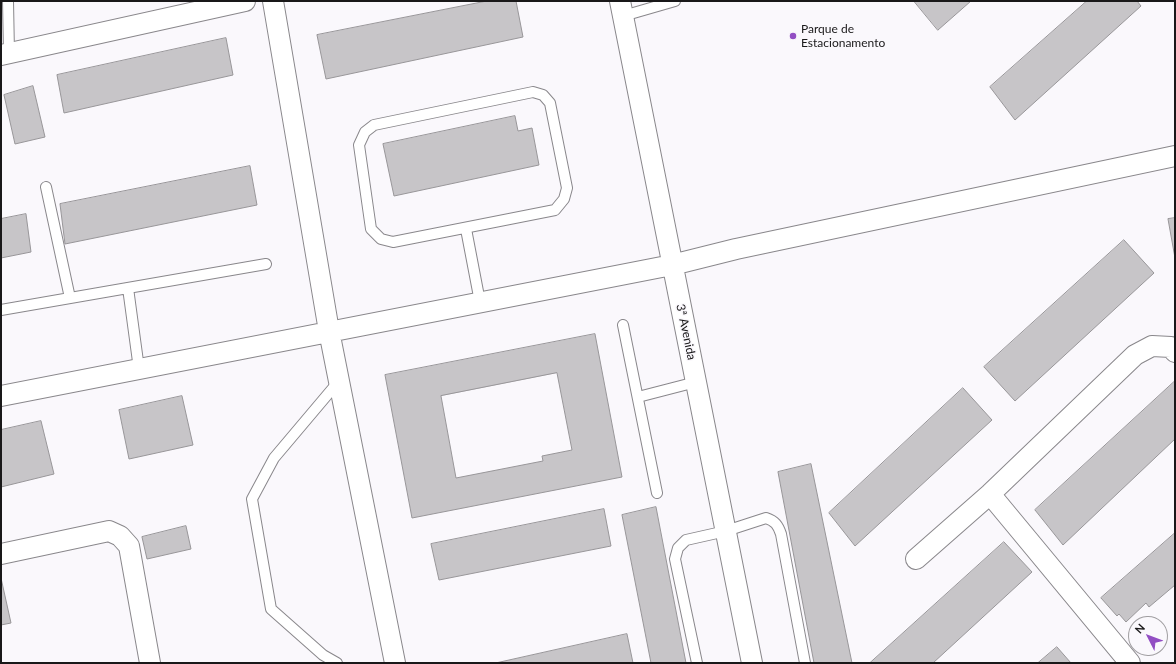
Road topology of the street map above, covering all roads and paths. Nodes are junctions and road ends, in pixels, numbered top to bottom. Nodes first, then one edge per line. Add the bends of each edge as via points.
1 (8, 1) edge
2 (245, 1) edge
3 (273, 1) edge
4 (675, 1) edge
5 (621, 9) edge
6 (5, 54) edge
7 (1175, 156) edge
8 (46, 187) dead end
9 (466, 229) junction
10 (266, 264) dead end
11 (672, 265) junction
12 (128, 288) junction
13 (70, 298) junction
14 (480, 302) junction
15 (1, 310) edge
16 (623, 325) dead end
17 (329, 332) junction
18 (1175, 352) edge
19 (140, 369) junction
20 (338, 381) junction
21 (696, 382) junction
22 (1, 396) edge
23 (638, 397) junction
24 (657, 493) dead end
25 (990, 494) junction
26 (726, 531) junction
27 (1, 554) edge
28 (916, 559) dead end
29 (150, 663) edge
30 (337, 663) edge
31 (395, 663) edge
32 (697, 663) edge
33 (752, 663) edge
34 (805, 663) edge
35 (1130, 663) edge

1 - 6 lane
2 - 6 street
3 - 17 street
4 - 5 lane
5 - 11 street, 3ª Avenida
7 - 11 street
8 - 13 lane
9 - 9 lane via 393,242 381,239 371,229 359,145 365,132 374,125 397,120 534,92 543,95 550,103 567,188 564,198 555,210
9 - 14 lane
10 - 12 lane
11 - 14 street
11 - 21 street, 3ª Avenida
12 - 13 lane
12 - 19 lane
13 - 15 lane
14 - 17 street
16 - 23 lane
17 - 19 street
17 - 20 street
18 - 25 street via 1171,347 1152,346 1135,355
19 - 22 street
20 - 30 lane via 274,458 252,499 271,609 323,655
20 - 31 street
21 - 23 lane
21 - 26 street, 3ª Avenida
23 - 24 lane
25 - 28 street
25 - 35 street
26 - 32 lane via 686,540 678,548 675,559
26 - 33 street, 3ª Avenida
26 - 34 lane via 766,518 777,525 781,534
27 - 29 street via 109,531 120,536 129,546

